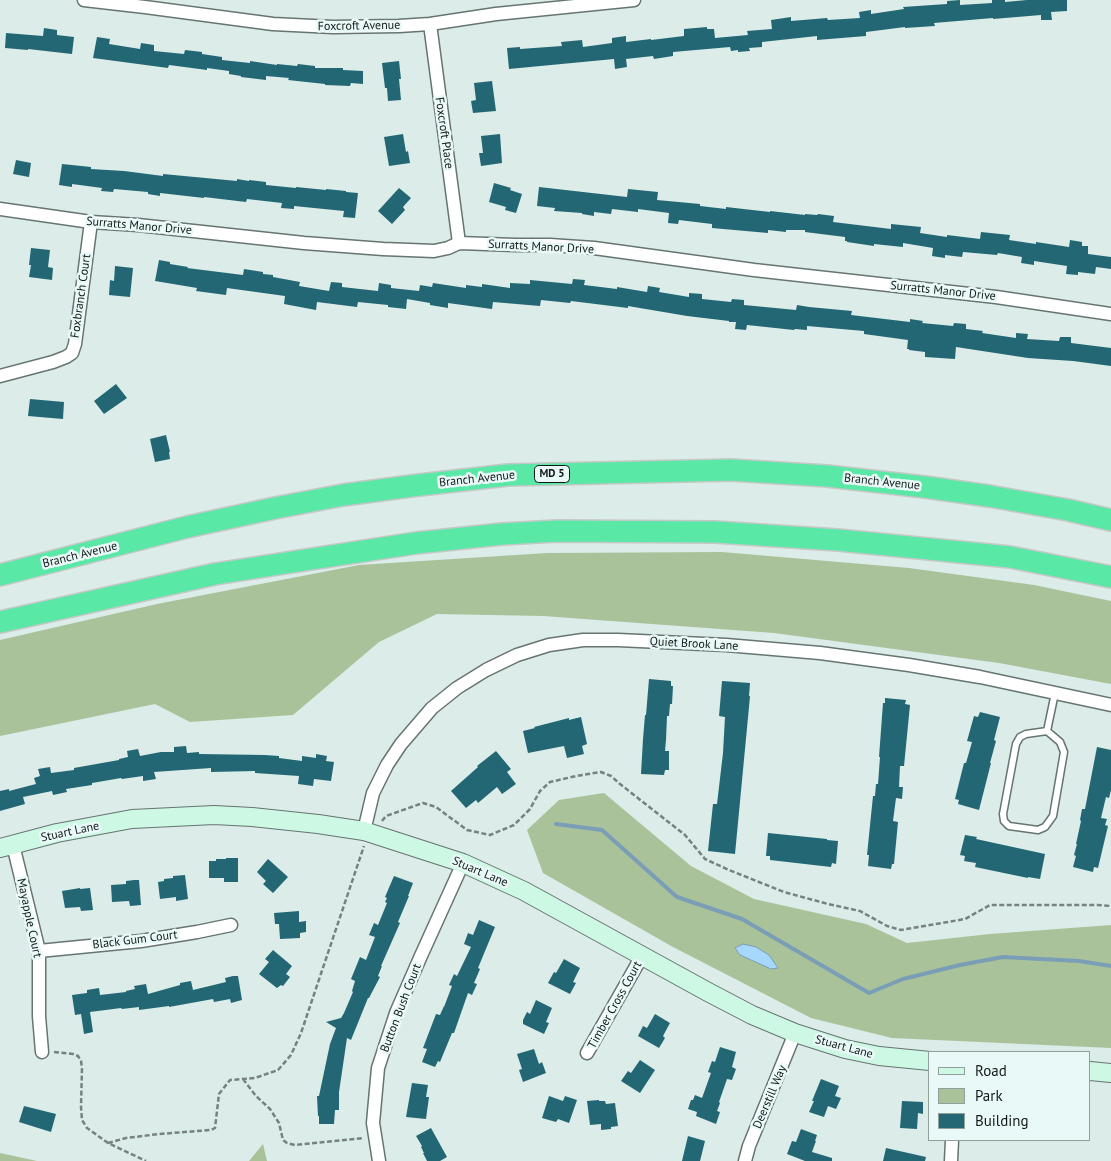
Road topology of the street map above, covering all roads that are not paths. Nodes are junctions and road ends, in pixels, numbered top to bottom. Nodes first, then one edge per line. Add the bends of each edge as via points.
1 (84, 0) edge
2 (634, 0) edge
3 (430, 24) junction
4 (0, 209) edge
5 (91, 222) junction
6 (459, 243) junction
7 (1111, 314) edge
8 (0, 376) edge
9 (1111, 520) edge
10 (0, 575) edge
11 (1111, 577) edge
12 (0, 622) edge
13 (1054, 693) junction
14 (1111, 705) edge
15 (1047, 731) junction
16 (364, 831) junction
17 (6, 847) edge
18 (463, 863) junction
19 (231, 925) dead end
20 (39, 951) junction
21 (642, 956) junction
22 (795, 1033) junction
23 (42, 1052) road end
24 (587, 1053) dead end
25 (928, 1061) edge
26 (1091, 1071) edge
27 (1111, 1073) edge
28 (952, 1141) edge
29 (378, 1161) edge
30 (745, 1161) edge
31 (951, 1161) edge

1 - 3 street, Foxcroft Avenue via 273,24 370,27
2 - 3 street, Foxcroft Avenue
3 - 6 street, Foxcroft Place
4 - 5 street, Surratts Manor Drive
5 - 6 street, Surratts Manor Drive via 408,251 434,251
5 - 8 street, Foxbranch Court via 72,353 66,358
6 - 7 street, Surratts Manor Drive via 594,248
9 - 10 highway, Branch Avenue / MD 5 via 989,496 827,476 731,470 508,476 343,495 275,508
11 - 12 highway via 1010,557 838,540 715,532 557,531 416,543 215,574
13 - 14 street, Quiet Brook Lane
13 - 15 lane
13 - 16 street, Quiet Brook Lane via 910,665 820,653 618,640 583,640 549,645 517,655 486,670 432,708 387,765 373,793
15 - 15 lane via 1060,742 1064,752 1052,816 1045,827 1038,830 1009,826 1003,814 1016,744 1026,734
16 - 17 street, Stuart Lane via 214,814 132,819 57,833
16 - 18 street, Stuart Lane
17 - 20 street, Mayapple Court
18 - 21 street, Stuart Lane via 524,891
18 - 29 street, Button Bush Court via 396,1014 378,1068 373,1123
19 - 20 street, Black Gum Court via 141,941
20 - 23 street, Mayapple Court
21 - 22 street, Stuart Lane via 752,1015
21 - 24 street, Timber Cross Court
22 - 25 street, Stuart Lane via 844,1049
22 - 30 street, Deerstill Way
26 - 27 street
28 - 31 street

